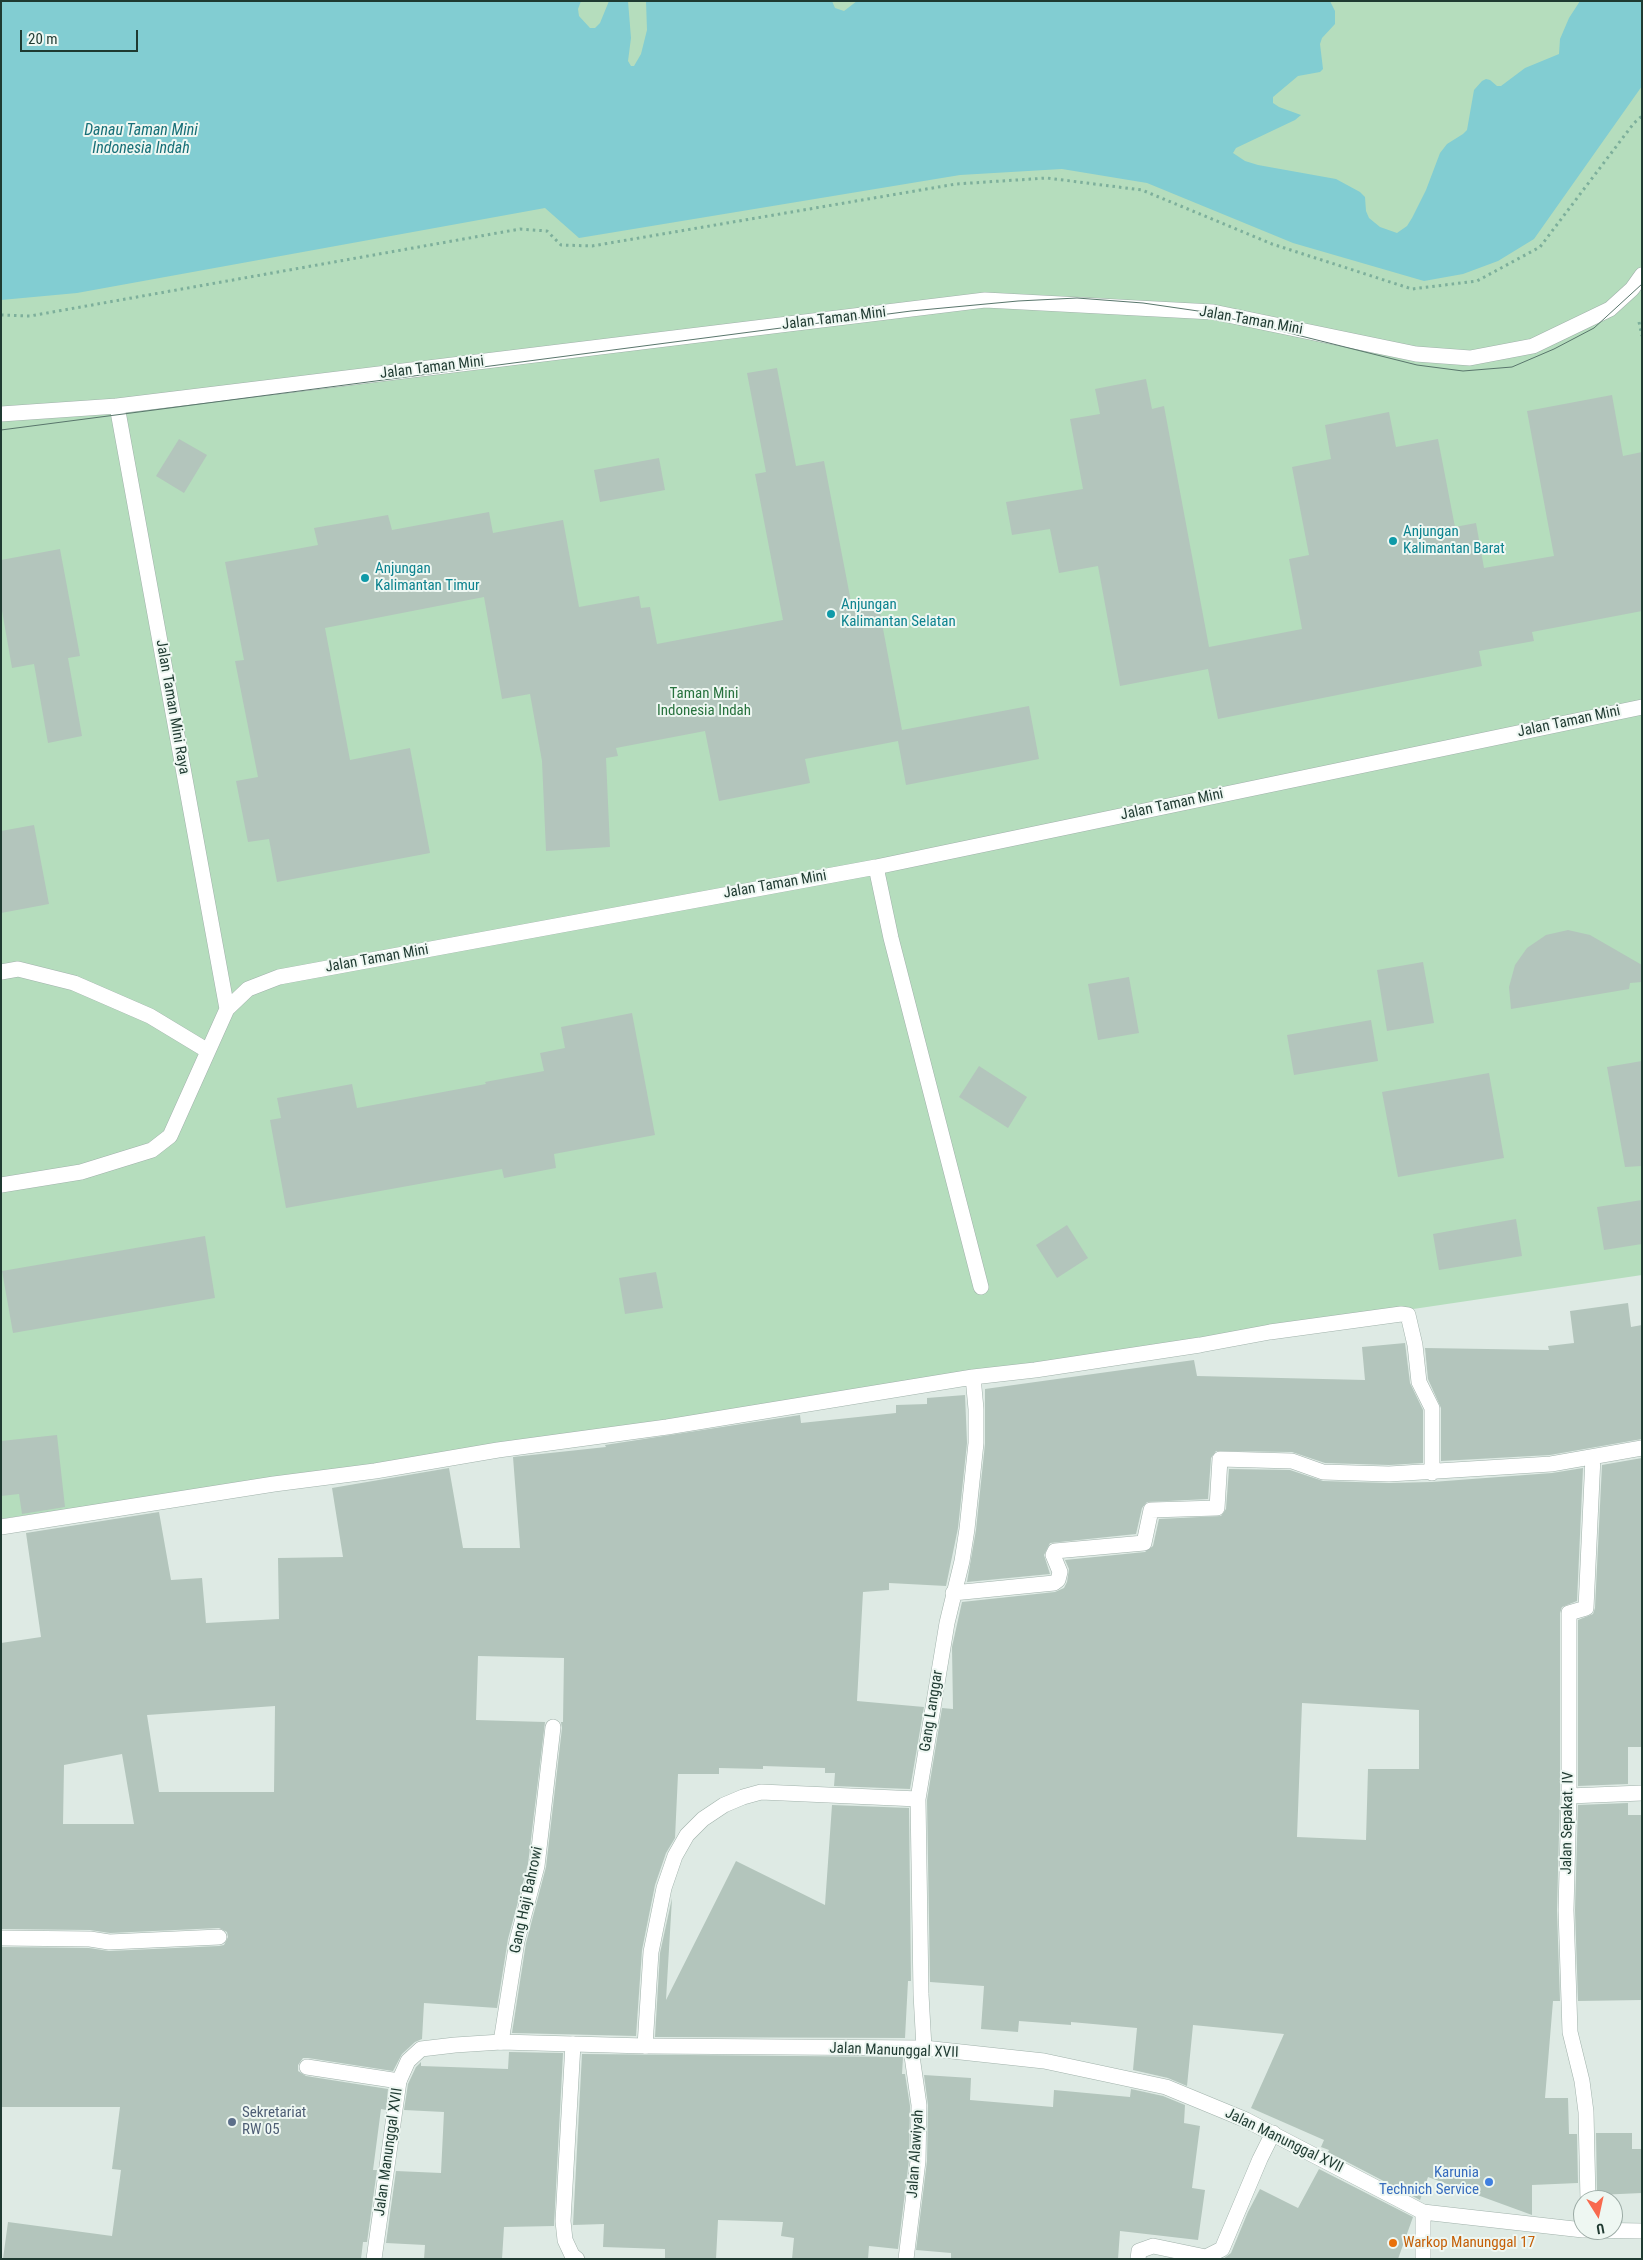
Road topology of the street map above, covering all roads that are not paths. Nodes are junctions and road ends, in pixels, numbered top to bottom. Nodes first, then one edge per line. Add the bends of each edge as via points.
1 (1642, 275) edge
2 (117, 406) junction
3 (1, 414) edge
4 (1642, 707) edge
5 (876, 867) junction
6 (1, 972) edge
7 (227, 1009) junction
8 (208, 1051) junction
9 (1, 1185) edge
10 (982, 1287) dead end
11 (974, 1377) junction
12 (1642, 1448) edge
13 (1593, 1457) junction
14 (1432, 1473) junction
15 (1, 1527) edge
16 (953, 1593) junction
17 (553, 1728) dead end
18 (1642, 1793) edge
19 (1569, 1796) junction
20 (918, 1799) junction
21 (219, 1937) dead end
22 (1, 1938) edge
23 (501, 2042) junction
24 (573, 2044) junction
25 (645, 2046) junction
26 (918, 2049) junction
27 (307, 2067) dead end
28 (399, 2081) junction
29 (1273, 2133) junction
30 (1588, 2190) edge
31 (1423, 2212) junction
32 (1573, 2229) edge
33 (1623, 2231) edge
34 (1642, 2231) edge
35 (374, 2259) edge
36 (577, 2259) edge
37 (906, 2259) edge
38 (1138, 2259) edge
39 (1422, 2259) edge

1 - 2 street, Jalan Taman Mini via 1632,289 1602,313 1533,346 1470,358 1416,354 1213,312 985,300
2 - 3 street, Jalan Taman Mini
2 - 7 street, Jalan Taman Mini Raya
4 - 5 street, Jalan Taman Mini
5 - 7 street, Jalan Taman Mini via 279,977 248,989
5 - 10 street
6 - 8 street via 18,969 74,983 150,1016
7 - 8 street, Jalan Taman Mini
8 - 9 street, Jalan Taman Mini via 170,1136 152,1150 81,1172
11 - 14 street via 1192,1347 1324,1324 1408,1315 1416,1345 1419,1382 1432,1408
11 - 15 street via 676,1426 498,1450
11 - 16 street, Gang Langgar via 974,1459 962,1561
12 - 13 street
13 - 14 street via 1551,1464
13 - 19 street, Jalan Sepakat. IV via 1586,1608 1569,1613
14 - 16 street via 1323,1472 1292,1461 1220,1459 1217,1508 1151,1510 1144,1543 1055,1551 1053,1555 1060,1572 1054,1583
16 - 20 street, Gang Langgar
17 - 23 street, Gang Haji Bahrowi via 537,1866 517,1941
18 - 19 street
19 - 30 street, Jalan Sepakat. IV via 1566,1910 1570,2032 1586,2112
20 - 25 street via 761,1792 724,1805 703,1819 675,1856 664,1888 651,1952
20 - 26 street, Gang Langgar via 921,1994
21 - 22 street via 109,1942
23 - 24 street, Jalan Manunggal XVII
23 - 28 street, Jalan Manunggal XVII via 421,2049 408,2062
24 - 25 street, Jalan Manunggal XVII
24 - 36 street via 563,2221 565,2240
25 - 26 street, Jalan Manunggal XVII
26 - 29 street, Jalan Manunggal XVII via 1044,2061 1166,2086
26 - 37 street, Jalan Alawiyah via 918,2152
27 - 28 street
28 - 35 street, Jalan Manunggal XVII
29 - 31 street, Jalan Manunggal XVII
29 - 38 street via 1222,2249 1206,2257 1153,2246 1139,2252
31 - 32 street, Jalan Manunggal XVII
31 - 39 street
33 - 34 street, Jalan Manunggal XVII

